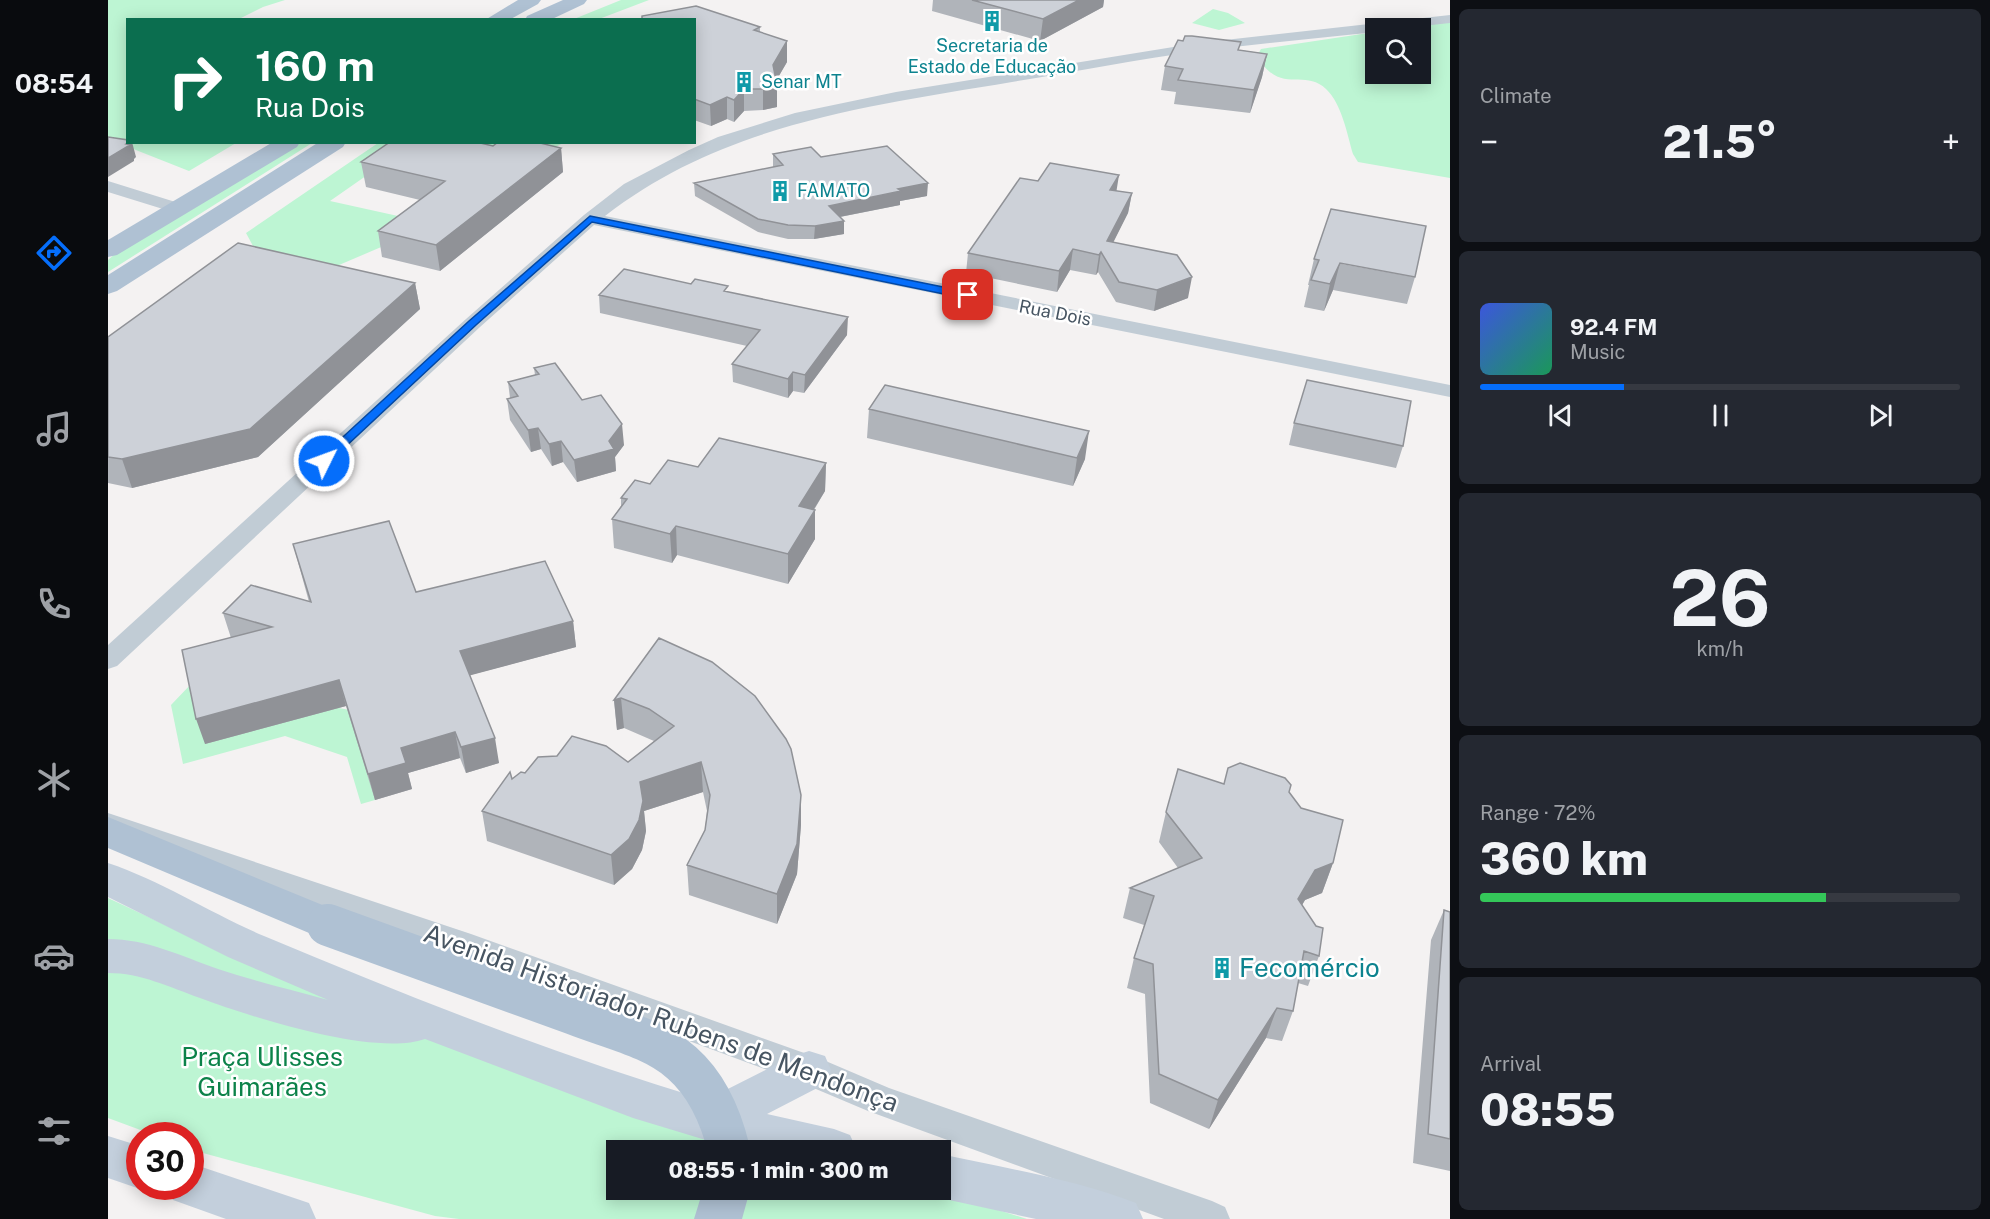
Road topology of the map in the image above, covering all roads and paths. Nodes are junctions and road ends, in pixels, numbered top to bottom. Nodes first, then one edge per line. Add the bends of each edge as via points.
1 (532, 0) edge
2 (579, 0) edge
3 (498, 18) edge
4 (538, 18) edge
5 (1450, 19) edge
6 (286, 144) edge
7 (332, 144) edge
8 (108, 186) edge
9 (179, 209) junction
10 (590, 219) junction
11 (108, 249) edge
12 (108, 286) edge
13 (1450, 391) edge
14 (108, 660) edge
15 (108, 824) edge
16 (108, 832) edge
17 (108, 855) edge
18 (108, 879) edge
19 (328, 925) junction
20 (108, 956) edge
21 (449, 1029) junction
22 (809, 1070) junction
23 (719, 1136) edge
24 (752, 1140) edge
25 (108, 1157) edge
26 (126, 1163) edge
27 (951, 1178) edge
28 (204, 1190) edge
29 (724, 1200) edge
30 (292, 1219) edge
31 (718, 1219) edge
32 (1119, 1219) edge
33 (1212, 1219) edge

1 - 3 main road
2 - 4 main road
5 - 10 street via 1156,53 801,116 695,154 630,188
6 - 9 main road
7 - 12 main road
8 - 9 street
9 - 11 main road
10 - 13 street, Rua Dois
10 - 14 street
15 - 22 street, Avenida Historiador Rubens de Mendonça via 460,943
16 - 19 main road
17 - 19 main road
18 - 21 main road via 243,945
19 - 23 main road, bridge via 554,1006 679,1060 706,1090 722,1120
20 - 21 main road via 152,962 215,987 338,1021
21 - 23 main road via 633,1098
22 - 23 main road
22 - 33 street, Avenida Historiador Rubens de Mendonça via 880,1100
23 - 24 main road
25 - 26 main road
27 - 32 main road
28 - 30 main road
29 - 31 main road

